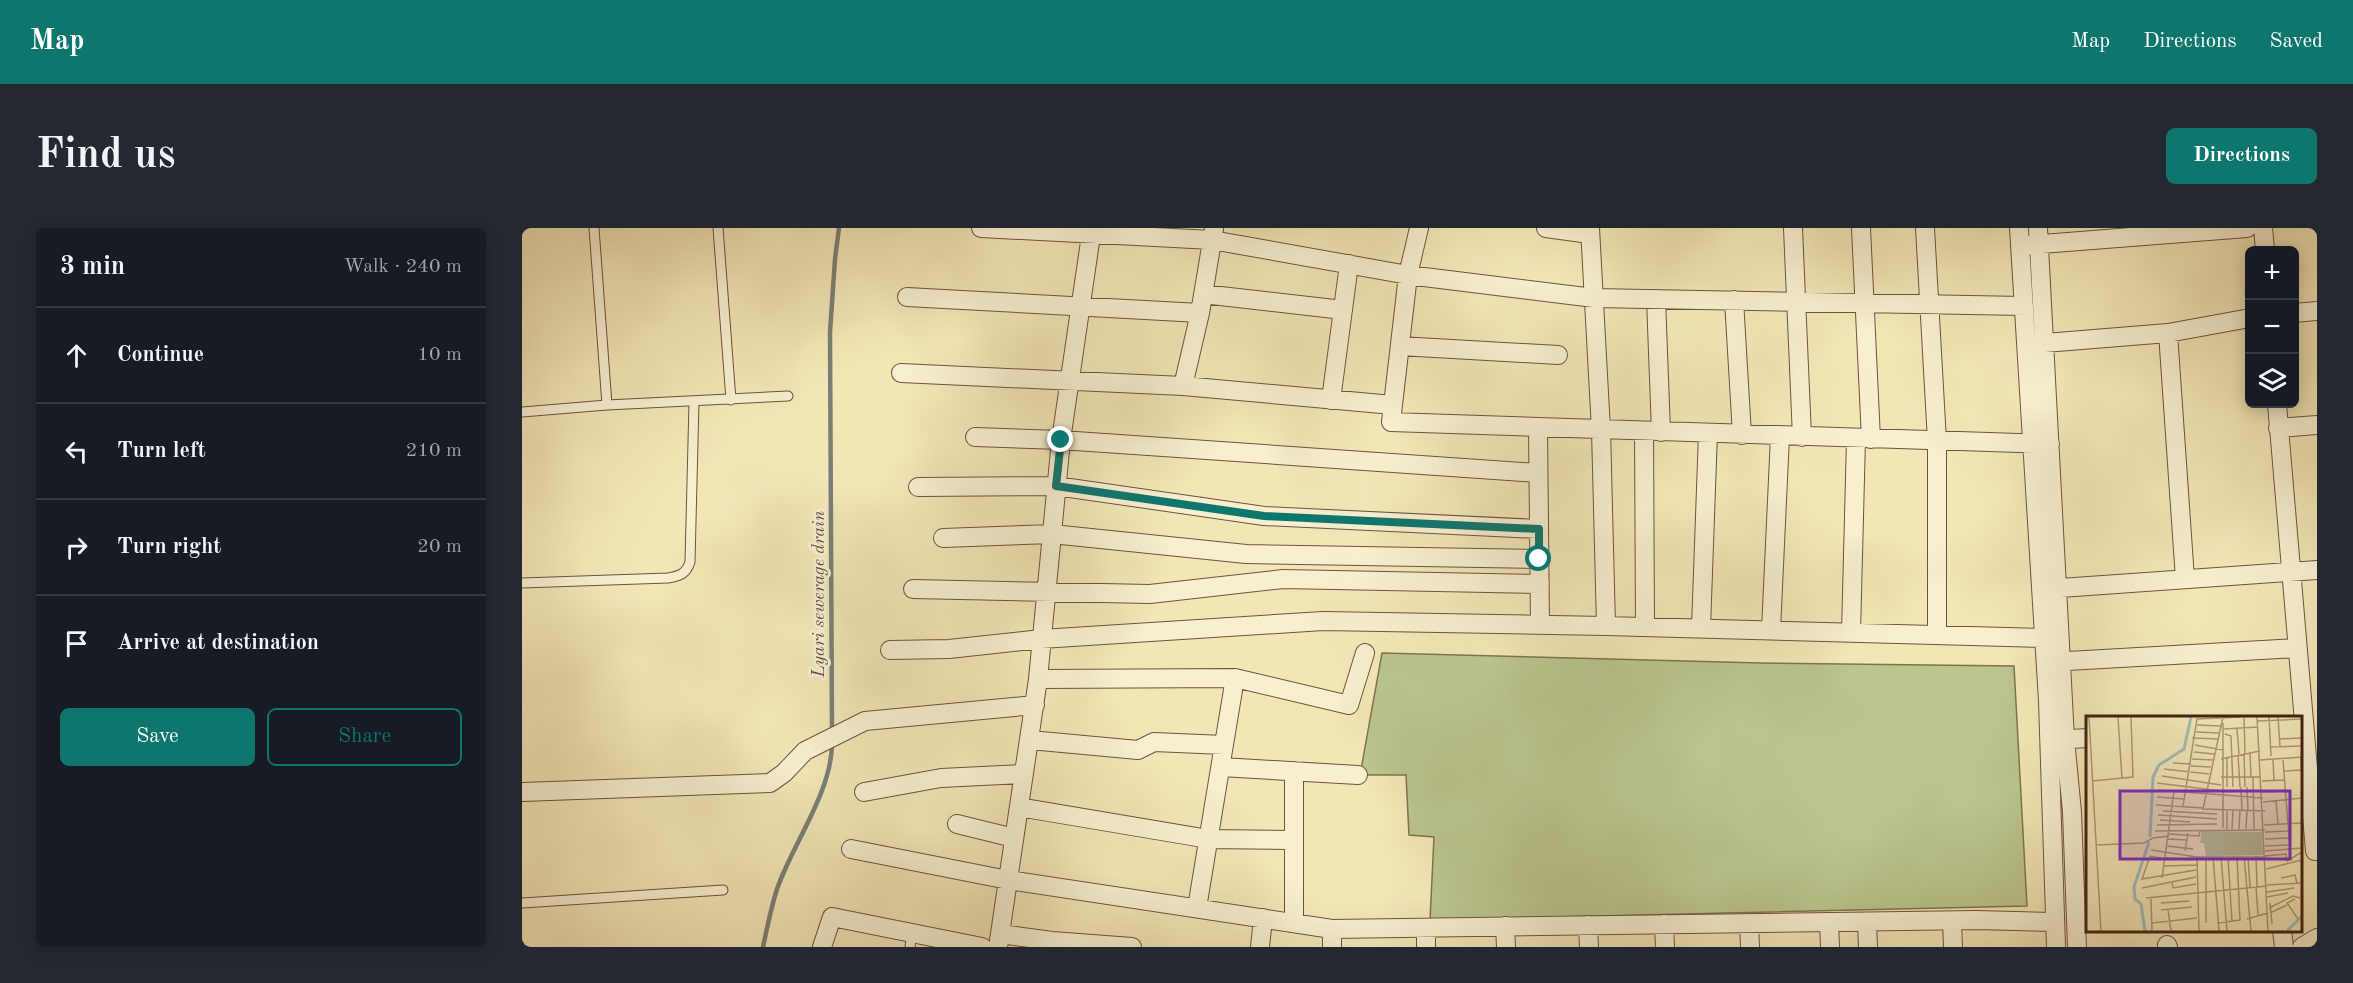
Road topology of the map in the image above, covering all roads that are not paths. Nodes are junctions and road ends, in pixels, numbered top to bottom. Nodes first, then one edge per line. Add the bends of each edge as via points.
1 (594, 228) edge
2 (718, 228) edge
3 (981, 228) edge
4 (1419, 228) edge
5 (1546, 228) edge
6 (1793, 228) edge
7 (1861, 228) edge
8 (1925, 228) edge
9 (2247, 228) edge
10 (2263, 228) edge
11 (1590, 231) edge
12 (1213, 234) edge
13 (1090, 235) junction
14 (2038, 236) edge
15 (2020, 237) edge
16 (2265, 246) edge
17 (1349, 264) junction
18 (1408, 275) junction
19 (1203, 294) junction
20 (907, 297) dead end
21 (1594, 298) junction
22 (1656, 299) junction
23 (1734, 300) junction
24 (1796, 302) junction
25 (1865, 303) junction
26 (1928, 304) junction
27 (2024, 306) junction
28 (1081, 307) junction
29 (1343, 310) junction
30 (2317, 311) edge
31 (1200, 313) junction
32 (2299, 313) edge
33 (2245, 319) edge
34 (2168, 333) junction
35 (2035, 343) junction
36 (1400, 346) junction
37 (1558, 355) dead end
38 (901, 373) dead end
39 (1068, 381) junction
40 (1183, 386) junction
41 (788, 396) dead end
42 (731, 399) junction
43 (1331, 400) junction
44 (694, 402) junction
45 (607, 405) junction
46 (1393, 405) junction
47 (2277, 408) edge
48 (522, 412) edge
49 (2317, 425) edge
50 (1538, 427) junction
51 (2278, 428) junction
52 (1601, 429) junction
53 (1653, 431) junction
54 (1708, 433) junction
55 (1742, 435) junction
56 (1780, 436) junction
57 (975, 437) dead end
58 (1802, 437) junction
59 (1864, 439) junction
60 (1061, 440) junction
61 (1937, 441) junction
62 (2041, 445) junction
63 (1538, 473) junction
64 (1056, 486) junction
65 (918, 487) dead end
66 (1539, 529) junction
67 (1052, 534) junction
68 (943, 538) dead end
69 (1539, 559) junction
70 (2317, 570) edge
71 (2291, 573) junction
72 (2185, 579) junction
73 (522, 583) edge
74 (1540, 584) junction
75 (2050, 588) junction
76 (913, 589) dead end
77 (1046, 592) junction
78 (1540, 624) junction
79 (1606, 626) junction
80 (1645, 627) junction
81 (1701, 628) junction
82 (1771, 630) junction
83 (1851, 633) junction
84 (1937, 635) junction
85 (2044, 638) junction
86 (1041, 639) junction
87 (2297, 648) junction
88 (890, 651) dead end
89 (1365, 652) dead end
90 (2054, 662) junction
91 (1235, 678) junction
92 (1038, 679) junction
93 (2309, 683) edge
94 (1035, 705) junction
95 (2307, 730) edge
96 (2086, 738) edge
97 (1030, 740) junction
98 (2057, 740) junction
99 (1224, 745) junction
100 (1221, 767) junction
101 (1294, 771) junction
102 (1023, 774) junction
103 (1358, 775) dead end
104 (522, 792) edge
105 (864, 792) dead end
106 (2305, 797) edge
107 (1019, 807) junction
108 (2080, 812) edge
109 (2051, 814) junction
110 (957, 824) dead end
111 (1014, 838) junction
112 (1209, 839) junction
113 (1294, 840) junction
114 (851, 849) dead end
115 (2311, 851) edge
116 (2080, 866) edge
117 (2053, 867) junction
118 (1008, 880) junction
119 (723, 890) dead end
120 (522, 903) edge
121 (1197, 908) junction
122 (2081, 908) edge
123 (2054, 916) junction
124 (1263, 918) junction
125 (1952, 921) junction
126 (1829, 922) junction
127 (1867, 922) junction
128 (1294, 923) junction
129 (1749, 923) junction
130 (1664, 924) junction
131 (1505, 926) junction
132 (1588, 926) junction
133 (1426, 928) junction
134 (2282, 932) edge
135 (1332, 938) edge
136 (2317, 938) edge
137 (911, 939) edge
138 (999, 940) edge
139 (822, 947) edge
140 (982, 947) edge
141 (1132, 947) edge
142 (1260, 947) edge
143 (1426, 947) edge
144 (1506, 947) edge
145 (1589, 947) edge
146 (1665, 947) edge
147 (1750, 947) edge
148 (1830, 947) edge
149 (1868, 947) edge
150 (1953, 947) edge
151 (2056, 947) edge
152 (2077, 947) edge
153 (2284, 947) edge
154 (2302, 947) edge

1 - 45 lane
2 - 42 lane
3 - 13 street
4 - 18 street
5 - 11 street
6 - 24 street
7 - 25 street
8 - 26 street
9 - 14 street
10 - 16 street
11 - 21 street
12 - 13 street
12 - 17 street
12 - 19 street
13 - 28 street
14 - 15 street
14 - 35 street
15 - 27 street
17 - 18 street
17 - 29 street
18 - 21 street
18 - 36 street
19 - 29 street
19 - 31 street
20 - 28 street
21 - 22 street
21 - 52 street
22 - 23 street
22 - 53 street
23 - 24 street
23 - 55 street
24 - 25 street
24 - 58 street
25 - 26 street
25 - 59 street
26 - 27 street
26 - 61 street
27 - 35 street
28 - 31 street
28 - 39 street
29 - 43 street
30 - 32 street
31 - 40 street
33 - 34 street
34 - 35 street
34 - 72 street
35 - 62 street
36 - 37 street
36 - 46 street
38 - 39 street
39 - 40 street
39 - 60 street
40 - 43 street
41 - 42 lane
42 - 44 lane
43 - 46 street
44 - 45 lane
44 - 73 lane via 687,571 668,578
45 - 48 lane
46 - 50 street via 1391,422
47 - 51 street
49 - 51 street
50 - 52 street
50 - 63 street
51 - 71 street
52 - 53 street
52 - 79 street
53 - 54 street
53 - 80 street
54 - 55 street
54 - 81 street
55 - 56 street
56 - 58 street
56 - 82 street
57 - 60 street
58 - 59 street
59 - 61 street
59 - 83 street
60 - 63 street
60 - 64 street
61 - 62 street
61 - 84 street
62 - 75 street
63 - 66 street
64 - 65 street
64 - 66 street via 1264,516
64 - 67 street
66 - 69 street
67 - 68 street
67 - 69 street via 1246,554
67 - 77 street
69 - 74 street
70 - 71 street
71 - 72 street
71 - 87 street
72 - 75 street
74 - 77 street via 1283,579 1150,594
74 - 78 street
75 - 85 street
75 - 90 street
76 - 77 street
77 - 86 street
78 - 79 street
78 - 86 street via 1323,621
79 - 80 street
80 - 81 street
81 - 82 street
82 - 83 street
83 - 84 street
84 - 85 street
85 - 90 street
86 - 88 street
86 - 92 street
87 - 90 street
87 - 93 street
89 - 91 street via 1349,705
90 - 98 street
91 - 92 street
91 - 99 street
92 - 94 street
93 - 95 street
94 - 97 street
94 - 104 street via 865,721 805,751 770,783
95 - 106 street
96 - 98 street
97 - 99 street via 1138,750 1155,742
97 - 102 street
98 - 108 street
98 - 109 street
99 - 100 street
100 - 101 street
100 - 112 street
101 - 103 street
101 - 113 street
102 - 105 street via 941,778
102 - 107 street
106 - 115 street
107 - 111 street
107 - 112 street
108 - 109 street
108 - 116 street
109 - 117 street
110 - 111 street
111 - 118 street
112 - 113 street
112 - 121 street
113 - 128 street
114 - 118 street
116 - 117 street
116 - 122 street
117 - 123 street
118 - 121 street
118 - 138 street
119 - 120 lane
121 - 124 street
122 - 123 street
122 - 152 street
123 - 125 street
123 - 151 street
124 - 128 street
124 - 142 street
125 - 127 street
125 - 150 street
126 - 127 street
126 - 129 street
126 - 148 street
127 - 149 street
128 - 135 street
129 - 130 street
129 - 147 street
130 - 132 street
130 - 146 street
131 - 132 street
131 - 133 street
131 - 144 street
132 - 145 street
133 - 135 street
133 - 143 street
134 - 153 street
136 - 154 street
137 - 139 street via 832,917
137 - 140 street
138 - 141 street

